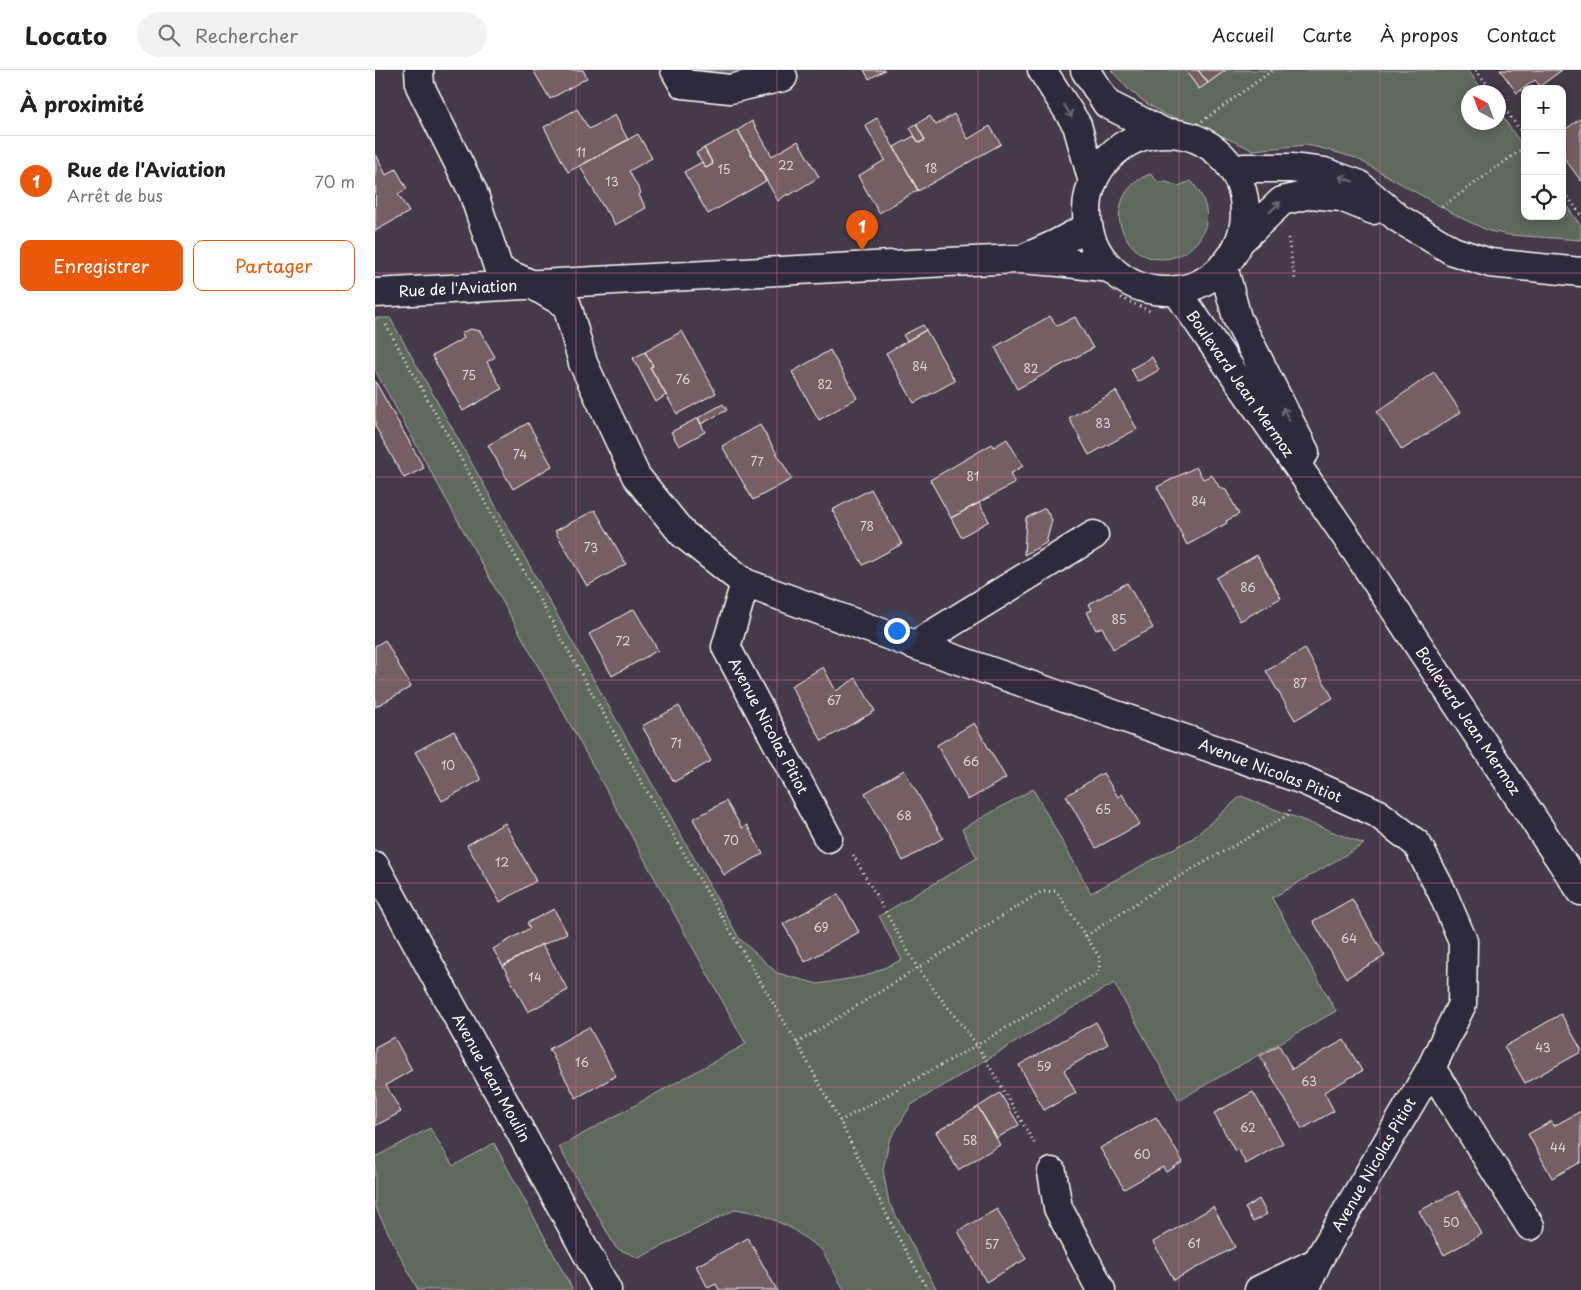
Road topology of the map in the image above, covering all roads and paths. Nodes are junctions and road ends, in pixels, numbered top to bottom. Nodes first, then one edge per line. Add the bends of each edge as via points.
1 (419, 70) edge
2 (675, 70) edge
3 (779, 70) edge
4 (1042, 70) edge
5 (1085, 70) edge
6 (1273, 70) edge
7 (1477, 70) edge
8 (1488, 85) edge
9 (1506, 111) edge
10 (1194, 128) dead end
11 (1521, 131) edge
12 (1163, 132) junction
13 (1521, 150) edge
14 (1233, 170) junction
15 (1093, 182) junction
16 (1566, 194) edge
17 (1439, 209) dead end
18 (1581, 215) edge
19 (1398, 218) junction
20 (1088, 227) junction
21 (1239, 241) junction
22 (1021, 259) junction
23 (1223, 266) junction
24 (1110, 268) junction
25 (1581, 272) edge
26 (533, 285) junction
27 (1176, 290) junction
28 (1113, 295) dead end
29 (379, 305) edge
30 (1159, 315) dead end
31 (1094, 535) dead end
32 (1356, 551) junction
33 (745, 583) junction
34 (915, 645) junction
35 (1303, 780) junction
36 (828, 838) joint
37 (375, 866) edge
38 (1581, 891) edge
39 (1086, 936) junction
40 (918, 969) junction
41 (797, 1043) junction
42 (977, 1046) junction
43 (1431, 1068) junction
44 (840, 1121) junction
45 (1052, 1172) joint
46 (1530, 1226) dead end
47 (1317, 1262) junction
48 (607, 1290) edge
49 (928, 1290) edge
50 (1101, 1290) edge
51 (1259, 1290) edge
52 (1305, 1290) edge

1 - 26 street, Avenue Nicolas Pitiot via 420,86 473,192 499,270
2 - 3 street via 683,84 730,89 783,77
4 -> 15 street via 1077,125
5 - 12 street via 1107,104
6 - 10 path
7 - 8 path
9 - 11 path
12 - 14 street via 1183,134 1203,142 1220,154
12 - 15 street via 1140,136 1120,147 1104,162
13 - 17 path
19 -> 14 street via 1358,184 1325,172 1291,168
14 - 21 street via 1243,192 1245,217
15 - 20 street via 1087,204
16 - 18 path
21 -> 19 street via 1282,201 1311,194 1341,197
19 - 25 street via 1453,251 1490,263
20 - 22 street, Rue de l'Aviation
20 - 24 street via 1096,249
21 - 23 street
22 - 24 street, Rue de l'Aviation
22 - 26 street, Rue de l'Aviation
23 - 27 street via 1202,282
32 -> 23 street, Boulevard Jean Mermoz via 1237,318
24 - 27 street via 1129,282 1152,290
26 - 29 street, Rue de l'Aviation
26 - 33 street, Avenue Nicolas Pitiot via 567,305 583,364 636,476 681,533
27 - 32 street, Boulevard Jean Mermoz
28 - 30 path
29 - 41 path via 644,786
31 - 34 street
32 - 38 street, Boulevard Jean Mermoz
33 - 34 street, Avenue Nicolas Pitiot
33 - 36 street, Avenue Nicolas Pitiot via 726,647
34 - 35 street, Avenue Nicolas Pitiot
35 - 39 path via 1288,815 1161,887
35 - 43 street, Avenue Nicolas Pitiot via 1377,813 1417,844 1442,892 1463,941 1462,1004
36 - 40 path via 853,854
37 - 48 street, Avenue Jean Moulin
39 - 40 path via 1056,892 1041,892
39 - 42 path via 1100,958 1099,974
40 - 41 path
40 - 42 path
41 - 44 path
42 - 44 path
42 - 45 path
43 - 46 street
43 - 47 street, Avenue Nicolas Pitiot
44 - 49 path
45 - 50 street via 1058,1208
47 - 51 street
47 - 52 street, Avenue Nicolas Pitiot

